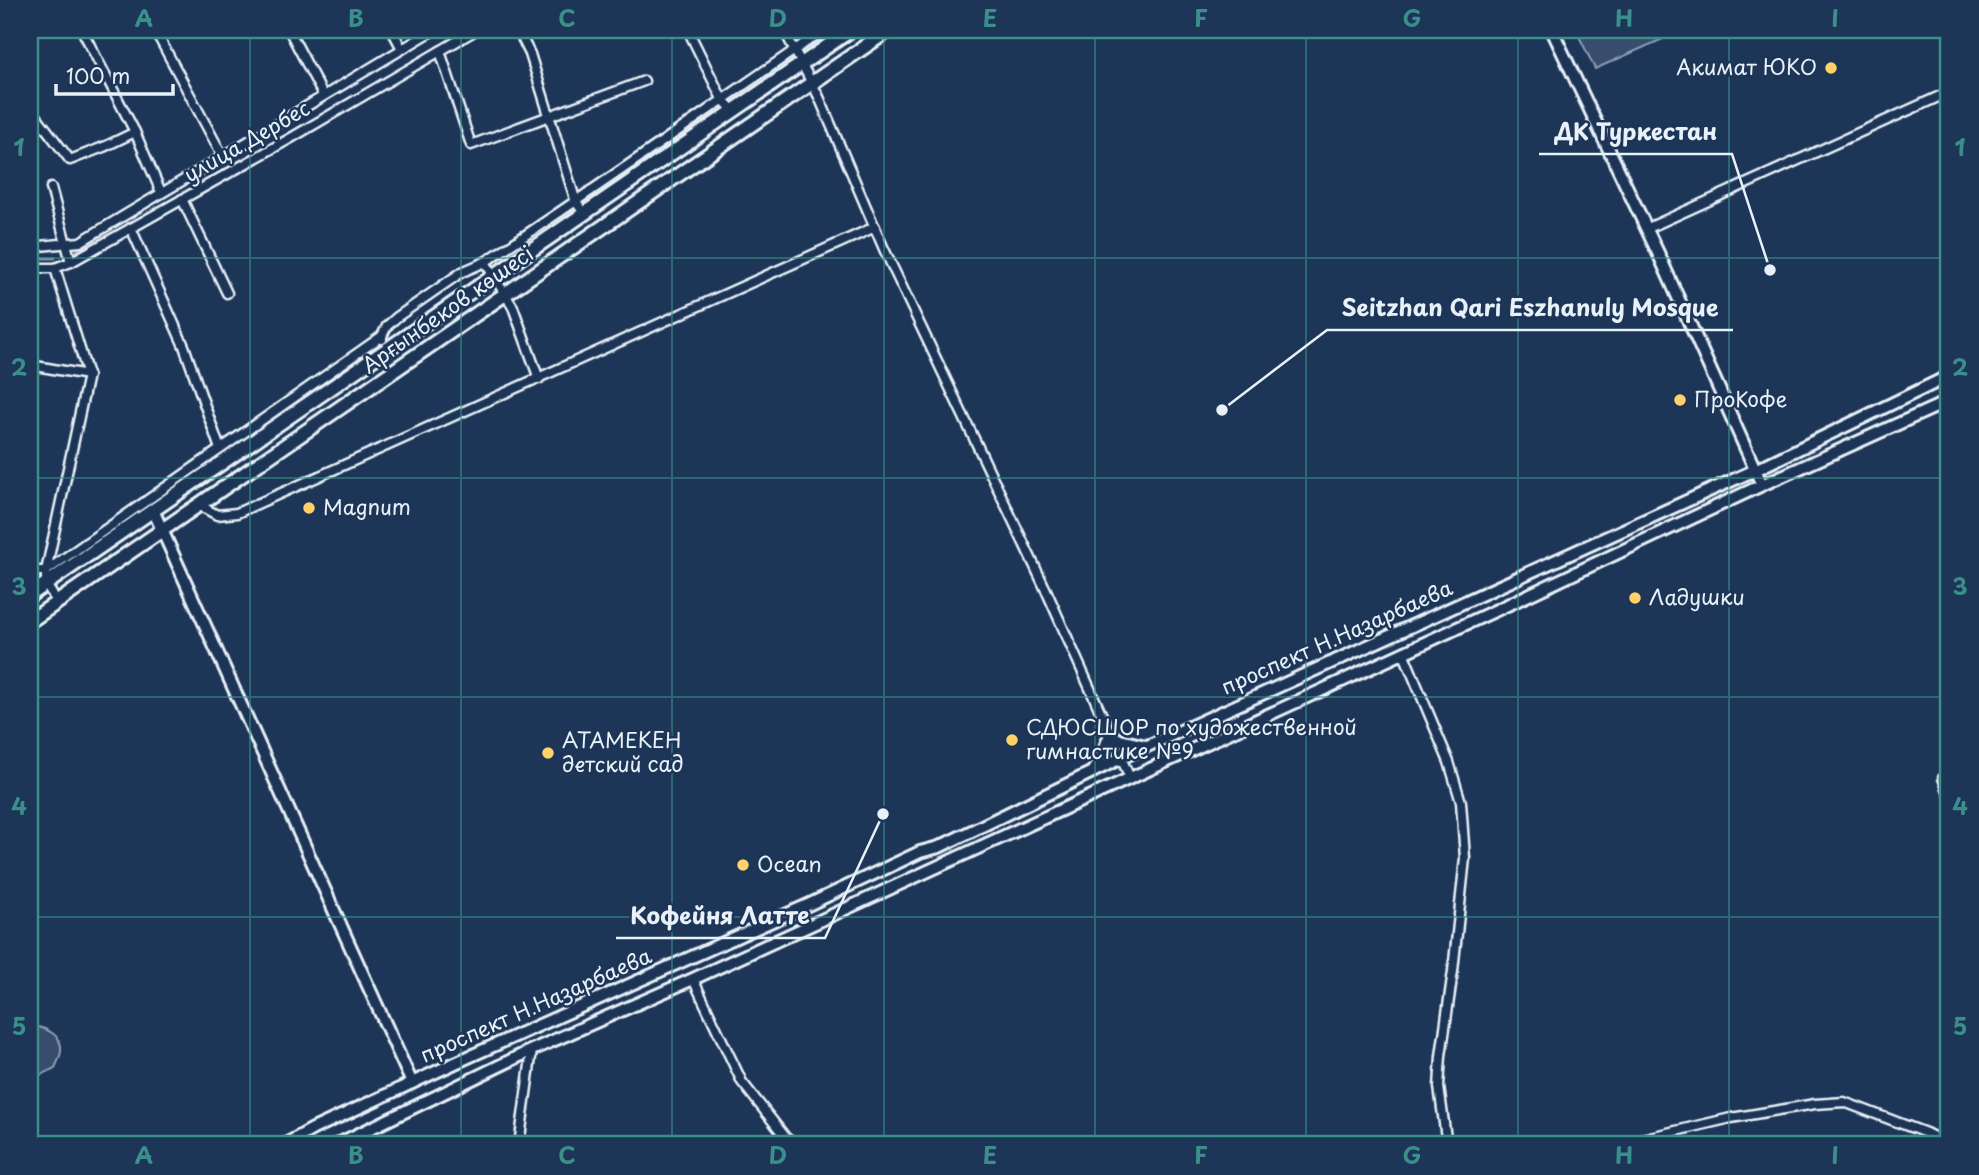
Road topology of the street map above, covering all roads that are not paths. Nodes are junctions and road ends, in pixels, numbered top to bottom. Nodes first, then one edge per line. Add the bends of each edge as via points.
1 (82, 30) edge
2 (155, 30) edge
3 (289, 30) edge
4 (392, 30) edge
5 (434, 30) edge
6 (476, 30) edge
7 (518, 30) edge
8 (688, 30) edge
9 (784, 30) edge
10 (824, 30) edge
11 (851, 30) edge
12 (888, 30) edge
13 (1552, 30) edge
14 (402, 49) junction
15 (795, 50) junction
16 (440, 51) junction
17 (803, 64) junction
18 (644, 81) dead end
19 (812, 83) junction
20 (1949, 92) edge
21 (323, 95) junction
22 (722, 99) junction
23 (30, 108) edge
24 (734, 111) junction
25 (549, 117) junction
26 (135, 132) junction
27 (222, 155) junction
28 (51, 188) dead end
29 (161, 192) junction
30 (182, 199) junction
31 (576, 202) junction
32 (585, 214) junction
33 (875, 227) junction
34 (131, 228) junction
35 (1646, 229) junction
36 (66, 245) junction
37 (30, 247) edge
38 (71, 262) junction
39 (485, 262) junction
40 (30, 268) edge
41 (55, 268) junction
42 (495, 275) junction
43 (227, 293) dead end
44 (505, 294) junction
45 (382, 335) junction
46 (383, 352) junction
47 (30, 365) edge
48 (88, 375) junction
49 (1949, 376) edge
50 (539, 379) junction
51 (1949, 401) edge
52 (219, 449) junction
53 (1755, 470) junction
54 (1762, 485) junction
55 (199, 505) junction
56 (153, 510) junction
57 (162, 529) junction
58 (30, 573) edge
59 (46, 578) junction
60 (30, 595) edge
61 (57, 602) junction
62 (30, 621) edge
63 (1403, 652) junction
64 (1110, 734) junction
65 (1146, 746) junction
66 (1121, 758) junction
67 (1093, 771) junction
68 (1130, 778) junction
69 (1943, 778) dead end
70 (1949, 793) edge
71 (694, 979) junction
72 (532, 1050) junction
73 (412, 1083) junction
74 (284, 1145) edge
75 (336, 1145) edge
76 (519, 1145) edge
77 (795, 1145) edge
78 (1447, 1145) edge
79 (1616, 1145) edge
80 (1949, 1145) edge

1 - 26 street
2 - 27 street
3 - 21 street
4 - 14 street
5 - 14 street, улица Дербес
6 - 16 street, улица Дербес
7 - 25 street
8 - 22 street
9 - 15 street
10 - 15 street
11 - 17 main road, Арғынбеков көшесі
12 - 19 main road, Арғынбеков көшесі
13 - 35 main road
14 - 21 street, улица Дербес
15 - 17 street
15 - 22 street
16 - 25 street via 471,145
16 - 30 street, улица Дербес
17 - 19 street
17 - 24 main road, Арғынбеков көшесі
18 - 25 street
19 - 33 street
19 - 44 main road, Арғынбеков көшесі
20 - 35 street
21 - 27 street, улица Дербес
22 - 24 street
22 - 31 street
23 - 26 street via 70,160
24 - 32 main road, Арғынбеков көшесі
25 - 31 street
26 - 29 street
27 - 29 street, улица Дербес
28 - 36 street
29 - 36 street, улица Дербес via 80,242
30 - 34 street, улица Дербес
30 - 43 street
31 - 32 street
31 - 39 street
32 - 42 main road, Арғынбеков көшесі
33 - 50 street
33 - 64 street
34 - 38 street, улица Дербес
34 - 52 street via 184,346
35 - 53 main road
36 - 37 street, улица Дербес
36 - 38 street
38 - 41 street, улица Дербес
39 - 42 street
39 - 45 street via 462,272 397,317
40 - 41 street, улица Дербес
41 - 48 street
42 - 44 street
42 - 46 main road, Арғынбеков көшесі
44 - 50 street
44 - 55 main road, Арғынбеков көшесі
45 - 46 street
45 - 52 street
46 - 56 main road, Арғынбеков көшесі
47 - 48 street
48 - 59 street
49 - 53 main road, проспект Н.Назарбаева
50 - 55 street via 237,513 217,515
51 - 54 main road, проспект Н.Назарбаева
52 - 59 street
53 - 54 main road
53 - 65 main road, проспект Н.Назарбаева
54 - 63 main road, проспект Н.Назарбаева
55 - 57 main road, Арғынбеков көшесі
56 - 57 main road
56 - 59 main road, Арғынбеков көшесі
57 - 61 main road, Арғынбеков көшесі
57 - 73 main road
58 - 59 street
59 - 60 main road, Арғынбеков көшесі
59 - 61 street
61 - 62 main road, Арғынбеков көшесі
63 - 68 main road, проспект Н.Назарбаева
63 - 78 street via 1461,802 1465,858 1439,1087
64 - 65 main road
64 - 66 street
64 - 67 main road
65 - 66 main road, проспект Н.Назарбаева
66 - 67 main road, проспект Н.Назарбаева
66 - 68 street
67 - 73 main road, проспект Н.Назарбаева via 939,846
68 - 71 main road, проспект Н.Назарбаева
69 - 70 street
71 - 72 main road, проспект Н.Назарбаева
71 - 77 street via 742,1082
72 - 75 main road, проспект Н.Назарбаева
72 - 76 street
73 - 74 main road, проспект Н.Назарбаева
79 - 80 street via 1731,1118 1844,1102

